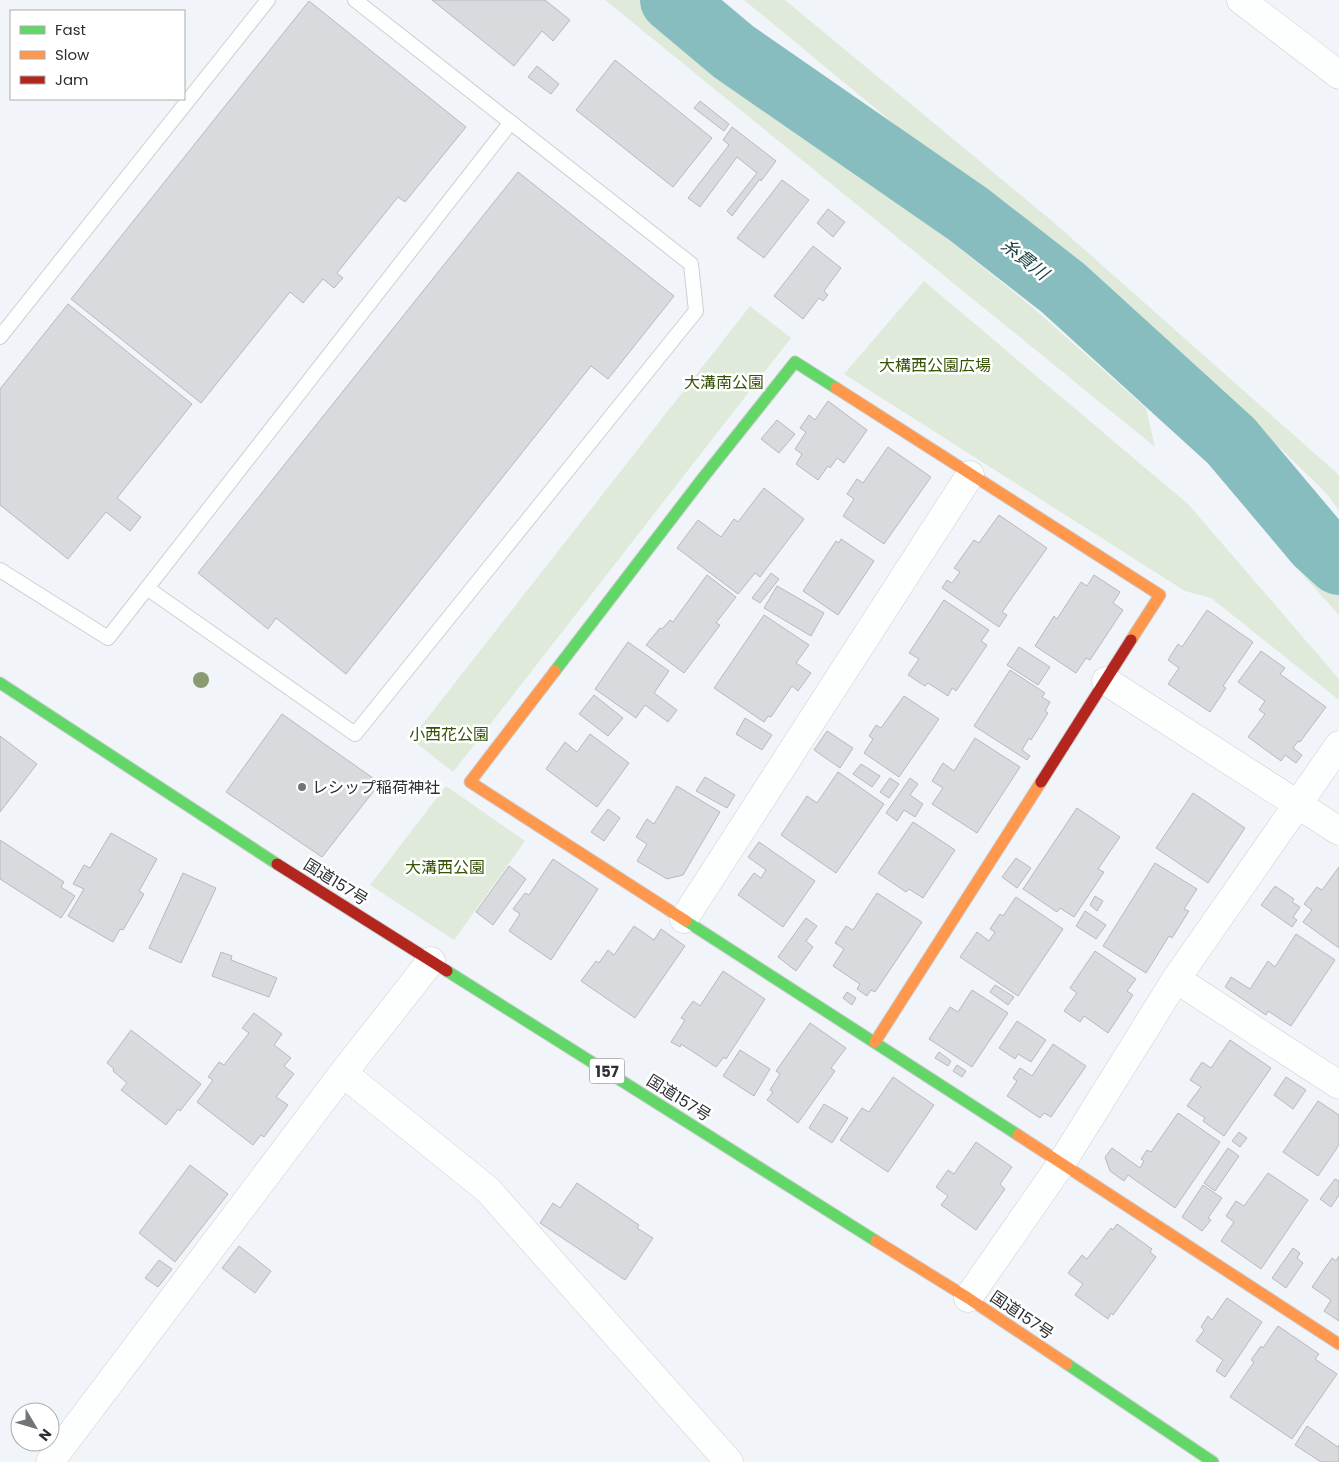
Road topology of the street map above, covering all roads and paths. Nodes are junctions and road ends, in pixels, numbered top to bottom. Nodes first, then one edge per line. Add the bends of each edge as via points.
1 (268, 0) edge
2 (355, 0) edge
3 (1241, 0) edge
4 (1339, 75) edge
5 (511, 122) junction
6 (0, 337) edge
7 (970, 475) junction
8 (0, 570) edge
9 (147, 588) junction
10 (1106, 681) junction
11 (0, 683) edge
12 (1339, 745) edge
13 (1297, 803) junction
14 (1339, 831) edge
15 (684, 919) junction
16 (430, 961) junction
17 (1176, 979) junction
18 (876, 1042) junction
19 (343, 1073) junction
20 (1339, 1085) edge
21 (1061, 1164) junction
22 (968, 1298) junction
23 (1339, 1344) edge
24 (50, 1462) edge
25 (729, 1462) edge
26 (1212, 1462) edge

1 - 6 lane
2 - 5 lane
3 - 4 street
5 - 9 lane
5 - 9 lane via 691,264 696,311 355,734
7 - 10 main road via 1160,595
7 - 15 street
7 - 15 main road via 795,362 470,782
8 - 9 lane via 108,638
10 - 13 street
10 - 18 main road
11 - 16 main road, 国道157号 / 157
12 - 13 street
13 - 14 street
13 - 17 street
15 - 18 main road
16 - 19 street
16 - 22 main road, 国道157号 / 157
17 - 20 street
17 - 21 street
18 - 21 main road
19 - 24 street
19 - 25 street via 488,1190
21 - 22 street
21 - 23 main road
22 - 26 main road, 国道157号 / 157

